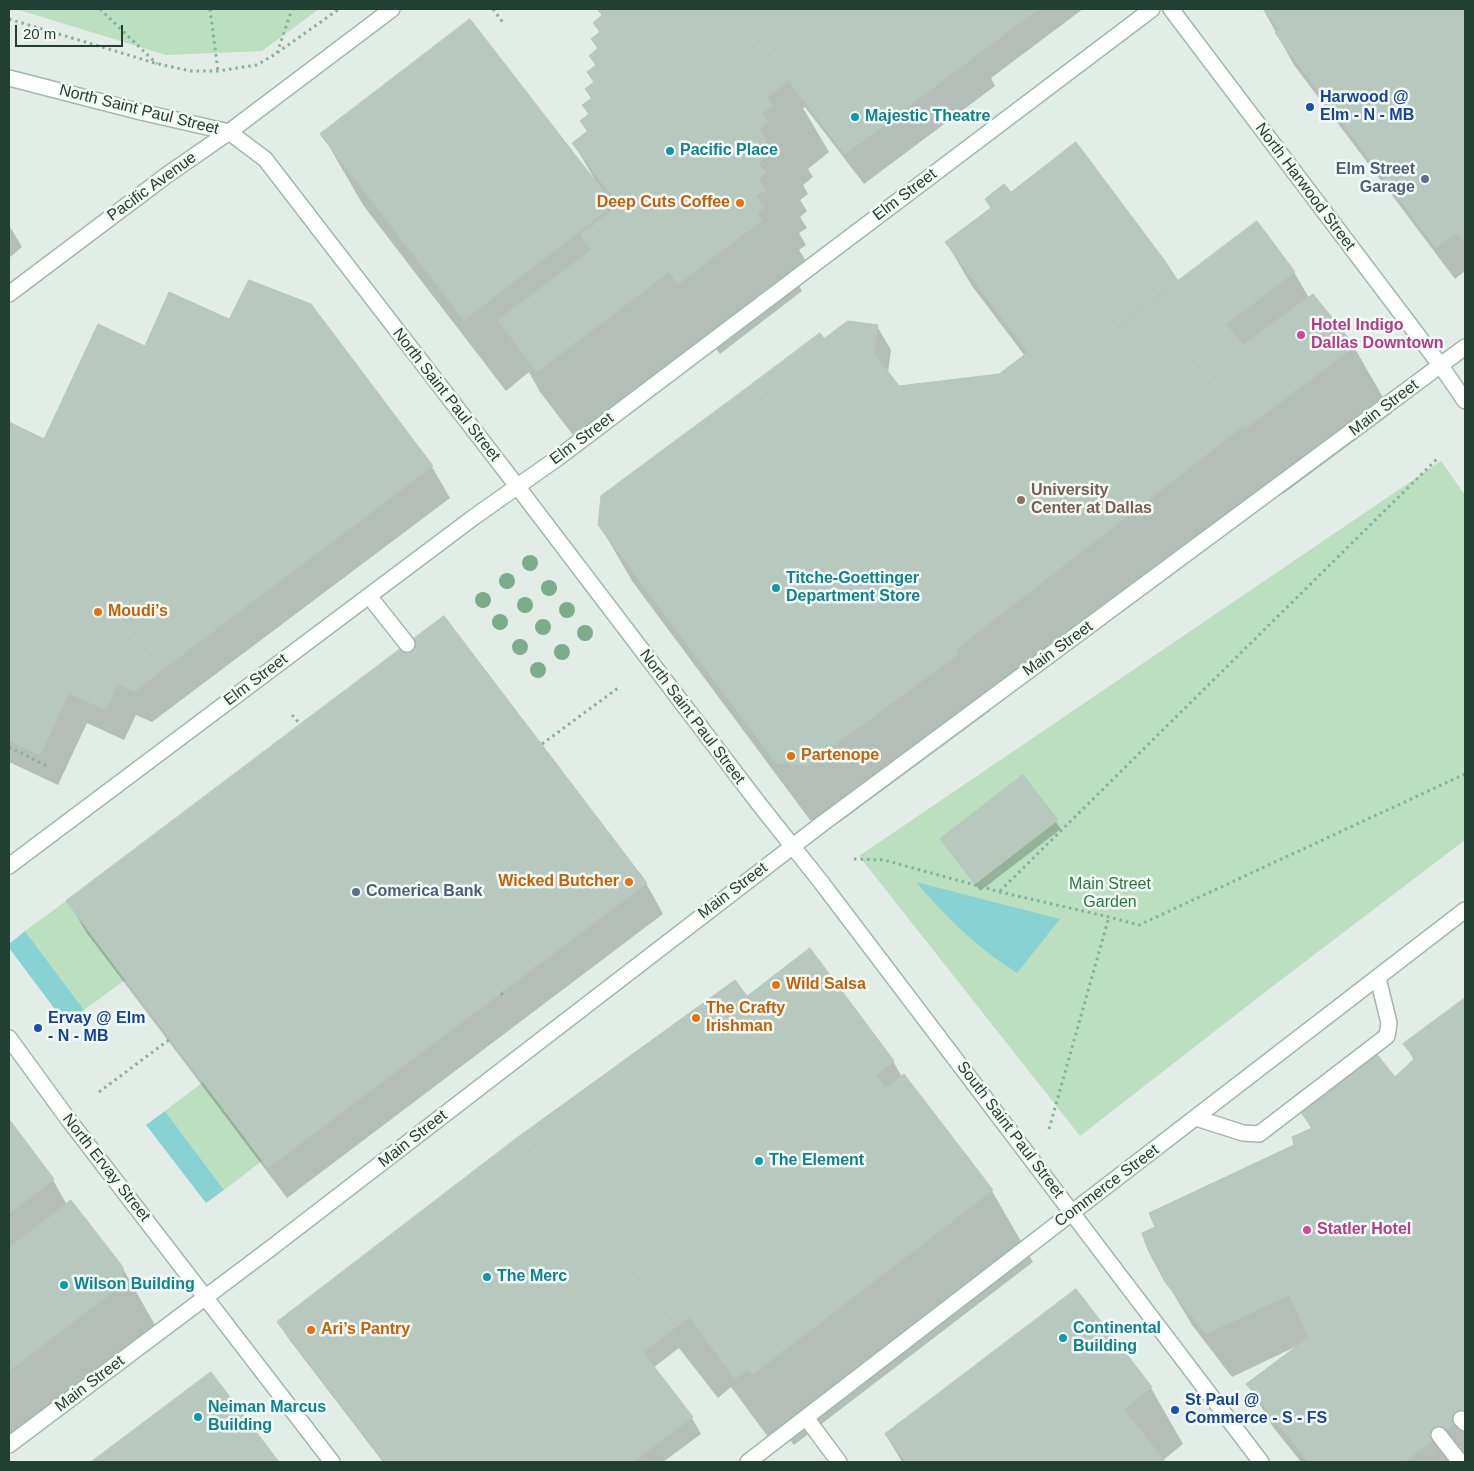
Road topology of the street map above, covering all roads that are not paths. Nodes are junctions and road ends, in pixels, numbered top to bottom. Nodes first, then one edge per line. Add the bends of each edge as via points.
1 (392, 9) edge
2 (1152, 9) edge
3 (1171, 9) edge
4 (9, 78) edge
5 (229, 132) junction
6 (9, 294) edge
7 (1465, 347) edge
8 (1440, 366) junction
9 (1465, 401) edge
10 (517, 486) junction
11 (369, 596) junction
12 (406, 644) dead end
13 (793, 846) junction
14 (9, 866) edge
15 (1465, 910) edge
16 (1378, 978) junction
17 (9, 1038) edge
18 (1196, 1118) junction
19 (1073, 1213) junction
20 (206, 1297) junction
21 (807, 1419) junction
22 (1439, 1435) dead end
23 (9, 1445) edge
24 (332, 1462) edge
25 (748, 1462) edge
26 (839, 1462) edge
27 (1261, 1462) edge
28 (1460, 1462) edge

1 - 5 main road, Pacific Avenue
2 - 10 main road, Elm Street
3 - 8 main road, North Harwood Street
4 - 5 main road, North Saint Paul Street
5 - 6 main road, Pacific Avenue
5 - 10 main road, North Saint Paul Street via 265,159
7 - 8 main road, Main Street
8 - 9 main road, North Harwood Street
8 - 13 main road, Main Street
10 - 11 main road, Elm Street
10 - 13 main road, North Saint Paul Street
11 - 12 main road
11 - 14 main road, Elm Street
13 - 19 main road, South Saint Paul Street
13 - 20 main road, Main Street
15 - 16 main road, Commerce Street
16 - 18 main road, Commerce Street
16 - 18 main road via 1389,1023 1387,1036 1259,1134 1243,1133
17 - 20 main road, North Ervay Street
18 - 19 main road, Commerce Street
19 - 21 main road, Commerce Street
19 - 27 main road, South Saint Paul Street
20 - 23 main road, Main Street
20 - 24 main road, North Ervay Street
21 - 25 main road, Commerce Street
21 - 26 main road
22 - 28 main road

